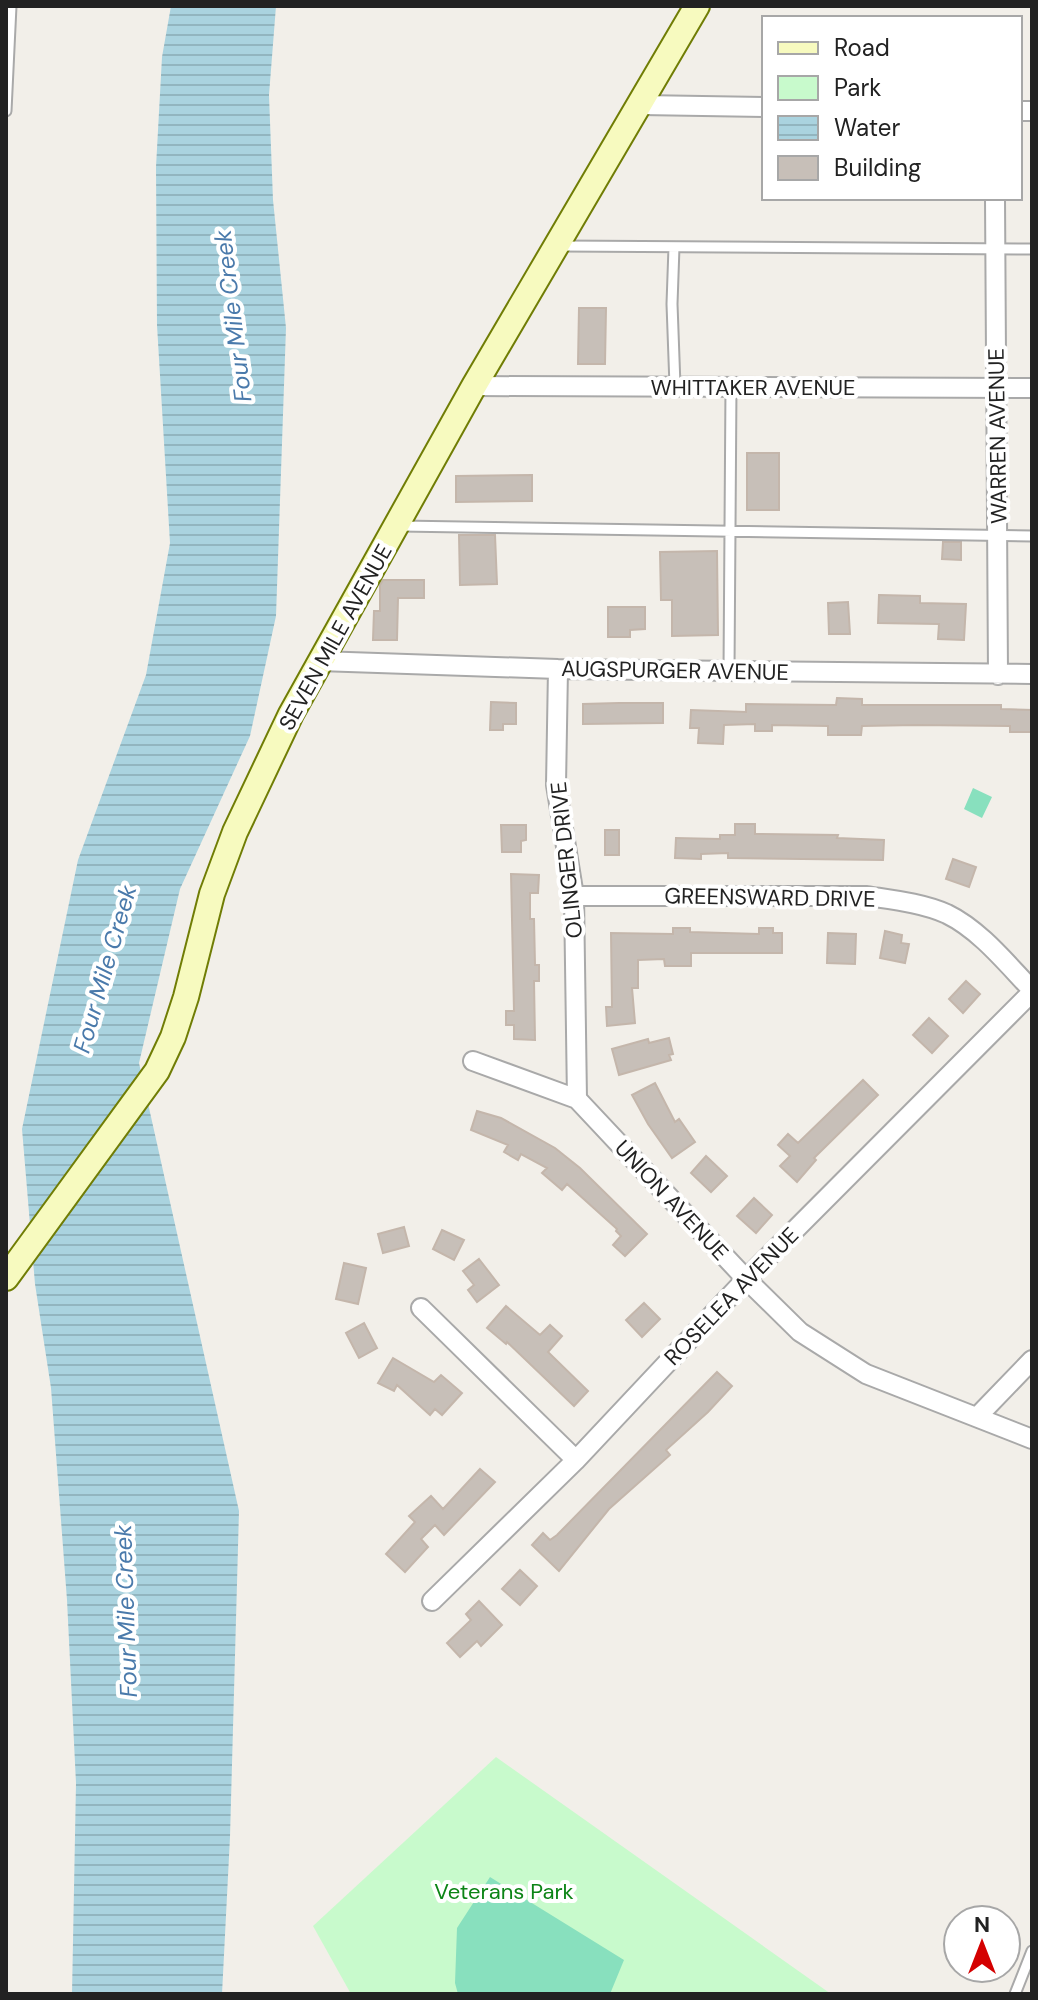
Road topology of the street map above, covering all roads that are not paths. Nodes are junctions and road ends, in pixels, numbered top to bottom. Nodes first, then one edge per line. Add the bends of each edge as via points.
1 (11, 6) edge
2 (697, 6) edge
3 (641, 105) junction
4 (762, 107) edge
5 (6, 111) edge
6 (995, 200) edge
7 (556, 246) junction
8 (674, 247) junction
9 (995, 249) junction
10 (1032, 249) edge
11 (474, 386) junction
12 (675, 386) junction
13 (731, 386) junction
14 (996, 388) junction
15 (1032, 388) edge
16 (397, 526) junction
17 (729, 531) junction
18 (999, 536) junction
19 (1032, 536) edge
20 (319, 661) junction
21 (558, 669) junction
22 (729, 671) junction
23 (1032, 674) edge
24 (998, 675) junction
25 (574, 896) junction
26 (1032, 991) edge
27 (473, 1061) dead end
28 (577, 1099) junction
29 (7, 1277) edge
30 (746, 1279) junction
31 (421, 1308) dead end
32 (1032, 1360) edge
33 (977, 1417) junction
34 (1032, 1439) edge
35 (576, 1460) junction
36 (432, 1601) dead end
37 (1032, 1951) edge
38 (1015, 1994) edge

1 - 5 lane
2 - 3 main road, SEVEN MILE AVENUE
3 - 4 street
3 - 7 main road, SEVEN MILE AVENUE
6 - 9 street, WARREN AVENUE
7 - 8 lane
7 - 11 main road, SEVEN MILE AVENUE
8 - 9 lane
8 - 12 lane
9 - 10 lane
9 - 14 street, WARREN AVENUE
11 - 12 street, WHITTAKER AVENUE
11 - 16 main road, SEVEN MILE AVENUE
12 - 13 street, WHITTAKER AVENUE
13 - 14 street, WHITTAKER AVENUE
13 - 17 lane
14 - 15 street, WHITTAKER AVENUE
14 - 18 street, WARREN AVENUE
16 - 17 lane
16 - 20 main road, SEVEN MILE AVENUE
17 - 18 lane
17 - 22 lane
18 - 19 lane
18 - 24 street, WARREN AVENUE
20 - 21 street, AUGSPURGER AVENUE
20 - 29 main road, SEVEN MILE AVENUE via 235,832 212,894 173,1037 157,1071
21 - 22 street, AUGSPURGER AVENUE
21 - 25 street, OLINGER DRIVE via 556,785
22 - 24 street, AUGSPURGER AVENUE
23 - 24 street, AUGSPURGER AVENUE
25 - 26 street, GREENSWARD DRIVE via 867,896 911,904 948,915 972,932
25 - 28 street, OLINGER DRIVE
26 - 30 street, ROSELEA AVENUE
27 - 28 street, UNION AVENUE
28 - 30 street, UNION AVENUE
30 - 33 street, UNION AVENUE via 800,1332 866,1374
30 - 35 street, ROSELEA AVENUE
31 - 35 street
32 - 33 street
33 - 34 street, UNION AVENUE
35 - 36 street, ROSELEA AVENUE
37 - 38 lane

